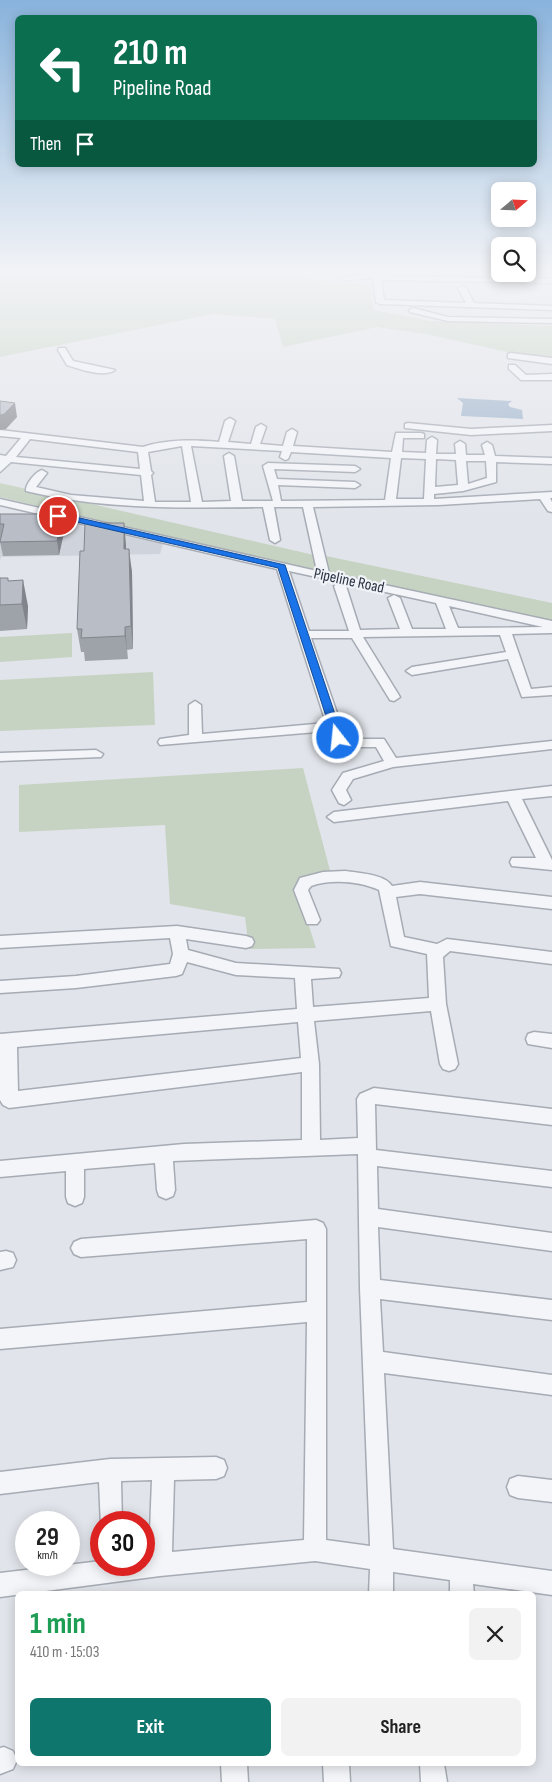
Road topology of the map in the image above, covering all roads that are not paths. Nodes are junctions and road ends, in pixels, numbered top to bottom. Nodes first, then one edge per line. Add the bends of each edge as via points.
1 (66, 356) edge
2 (512, 356) edge
3 (552, 361) edge
4 (512, 368) dead end
5 (111, 370) dead end
6 (552, 377) edge
7 (230, 421) dead end
8 (408, 426) dead end
9 (447, 426) junction
10 (261, 427) dead end
11 (552, 428) edge
12 (292, 432) dead end
13 (0, 433) edge
14 (27, 437) junction
15 (552, 438) edge
16 (432, 440) dead end
17 (514, 440) dead end
18 (363, 441) dead end
19 (186, 443) junction
20 (223, 444) junction
21 (460, 444) dead end
22 (255, 446) junction
23 (325, 446) junction
24 (487, 446) dead end
25 (286, 447) junction
26 (143, 450) junction
27 (360, 452) junction
28 (510, 454) dead end
29 (552, 454) edge
30 (396, 455) junction
31 (229, 456) dead end
32 (431, 457) junction
33 (462, 458) junction
34 (4, 459) edge
35 (491, 459) junction
36 (552, 461) edge
37 (283, 466) junction
38 (318, 468) junction
39 (0, 469) edge
40 (355, 469) junction
41 (42, 473) dead end
42 (148, 473) junction
43 (272, 482) junction
44 (355, 485) junction
45 (463, 488) junction
46 (430, 491) junction
47 (547, 495) edge
48 (272, 501) junction
49 (0, 502) edge
50 (429, 502) junction
51 (307, 503) junction
52 (357, 503) junction
53 (390, 503) junction
54 (150, 505) junction
55 (197, 506) junction
56 (237, 506) junction
57 (552, 509) edge
58 (275, 540) dead end
59 (282, 566) junction
60 (324, 576) junction
61 (340, 586) dead end
62 (394, 598) dead end
63 (440, 601) junction
64 (551, 631) edge
65 (505, 632) junction
66 (454, 633) junction
67 (408, 634) junction
68 (356, 635) junction
69 (305, 636) junction
70 (513, 655) junction
71 (412, 671) dead end
72 (552, 691) edge
73 (394, 697) dead end
74 (195, 705) dead end
75 (335, 726) junction
76 (196, 739) junction
77 (165, 742) dead end
78 (552, 745) edge
79 (96, 754) dead end
80 (0, 757) edge
81 (392, 763) junction
82 (552, 791) edge
83 (513, 796) junction
84 (344, 800) dead end
85 (334, 817) dead end
86 (517, 862) dead end
87 (549, 864) edge
88 (388, 892) junction
89 (552, 903) edge
90 (312, 920) dead end
91 (177, 932) junction
92 (0, 942) edge
93 (246, 942) dead end
94 (440, 951) junction
95 (181, 954) junction
96 (552, 958) edge
97 (302, 972) junction
98 (332, 973) dead end
99 (0, 987) edge
100 (438, 1004) junction
101 (306, 1015) junction
102 (534, 1039) dead end
103 (4, 1040) edge
104 (552, 1041) edge
105 (310, 1064) junction
106 (449, 1064) dead end
107 (5, 1100) edge
108 (552, 1118) edge
109 (310, 1148) junction
110 (368, 1151) junction
111 (164, 1154) junction
112 (74, 1162) junction
113 (0, 1169) edge
114 (552, 1179) edge
115 (166, 1190) dead end
116 (75, 1197) dead end
117 (370, 1217) junction
118 (552, 1242) edge
119 (81, 1248) dead end
120 (370, 1288) junction
121 (552, 1310) edge
122 (317, 1311) junction
123 (0, 1339) edge
124 (373, 1361) junction
125 (552, 1385) edge
126 (216, 1468) dead end
127 (163, 1469) junction
128 (110, 1470) junction
129 (0, 1483) edge
130 (518, 1487) dead end
131 (552, 1491) edge
132 (111, 1511) edge
133 (314, 1550) junction
134 (382, 1561) junction
135 (155, 1565) edge
136 (160, 1565) junction
137 (90, 1571) edge
138 (461, 1571) junction
139 (552, 1583) edge
140 (0, 1585) edge
141 (381, 1591) edge
142 (462, 1591) edge
143 (234, 1766) edge
144 (336, 1766) edge
145 (235, 1782) edge
146 (338, 1782) edge

1 - 5 street via 70,363 85,368
2 - 3 street
4 - 6 street via 524,378
7 - 20 street
8 - 9 street
9 - 11 street via 471,432
9 - 30 street via 448,438 399,435
10 - 22 street
12 - 25 street
13 - 14 street
14 - 26 street
14 - 34 street
15 - 17 street
16 - 32 street
18 - 27 street
19 - 20 street
19 - 26 street
19 - 55 street
20 - 22 street
21 - 33 street
22 - 25 street
23 - 25 street
23 - 27 street
23 - 38 street
24 - 35 street
25 - 37 street
26 - 42 street
27 - 30 street
27 - 40 street
28 - 29 street
30 - 32 street
30 - 53 street
31 - 56 street
32 - 33 street
32 - 46 street
33 - 35 street
33 - 45 street
34 - 39 street
34 - 42 street
35 - 36 street
35 - 45 street via 492,480
37 - 38 street
37 - 43 street via 268,466
38 - 40 street
40 - 44 street
41 - 54 street via 30,489 71,498
42 - 54 street
43 - 44 street
43 - 48 street
44 - 52 street
45 - 46 street
46 - 50 street
47 - 50 street
47 - 57 street
48 - 51 street
48 - 56 street
48 - 58 street
49 - 59 street, Pipeline Road
50 - 53 street
51 - 52 street
51 - 60 street
52 - 53 street
54 - 55 street
55 - 56 street
59 - 60 street, Pipeline Road
59 - 69 street
60 - 63 street, Pipeline Road
61 - 68 street
62 - 67 street
63 - 64 street, Pipeline Road
63 - 66 street
64 - 65 street
65 - 66 street
65 - 70 street
66 - 67 street
67 - 68 street
68 - 69 street
68 - 73 street
69 - 75 street
70 - 71 street
70 - 72 street via 526,694
74 - 76 street
75 - 76 street
75 - 81 street via 341,743 379,742
76 - 77 street
78 - 81 street
79 - 80 street
81 - 84 street via 348,776 339,790
82 - 83 street
83 - 85 street
83 - 87 street
86 - 87 street
88 - 89 street via 420,888
88 - 90 street via 385,886 373,879 310,880 301,890
88 - 94 street via 397,942
91 - 92 street
91 - 93 street
91 - 95 street
94 - 96 street via 447,945
94 - 100 street via 435,955
95 - 97 street via 236,969
95 - 99 street via 176,970
97 - 98 street
97 - 101 street
100 - 101 street
100 - 106 street
101 - 103 street
101 - 105 street
102 - 104 street
103 - 107 street
105 - 107 street
105 - 109 street
108 - 110 street via 374,1096 366,1099
109 - 110 street
109 - 111 street
110 - 114 street
110 - 117 street
111 - 112 street
111 - 115 street
112 - 113 street
112 - 116 street
117 - 118 street
117 - 120 street
119 - 122 street via 316,1229
120 - 121 street
120 - 124 street
122 - 123 street
122 - 133 street
124 - 125 street
124 - 134 street
126 - 127 street
127 - 128 street
127 - 136 street
128 - 129 street
128 - 132 street
130 - 131 street
133 - 134 street
133 - 136 street
134 - 138 street
134 - 141 street
135 - 136 street
137 - 140 street
138 - 139 street
138 - 142 street
143 - 145 street
144 - 146 street

